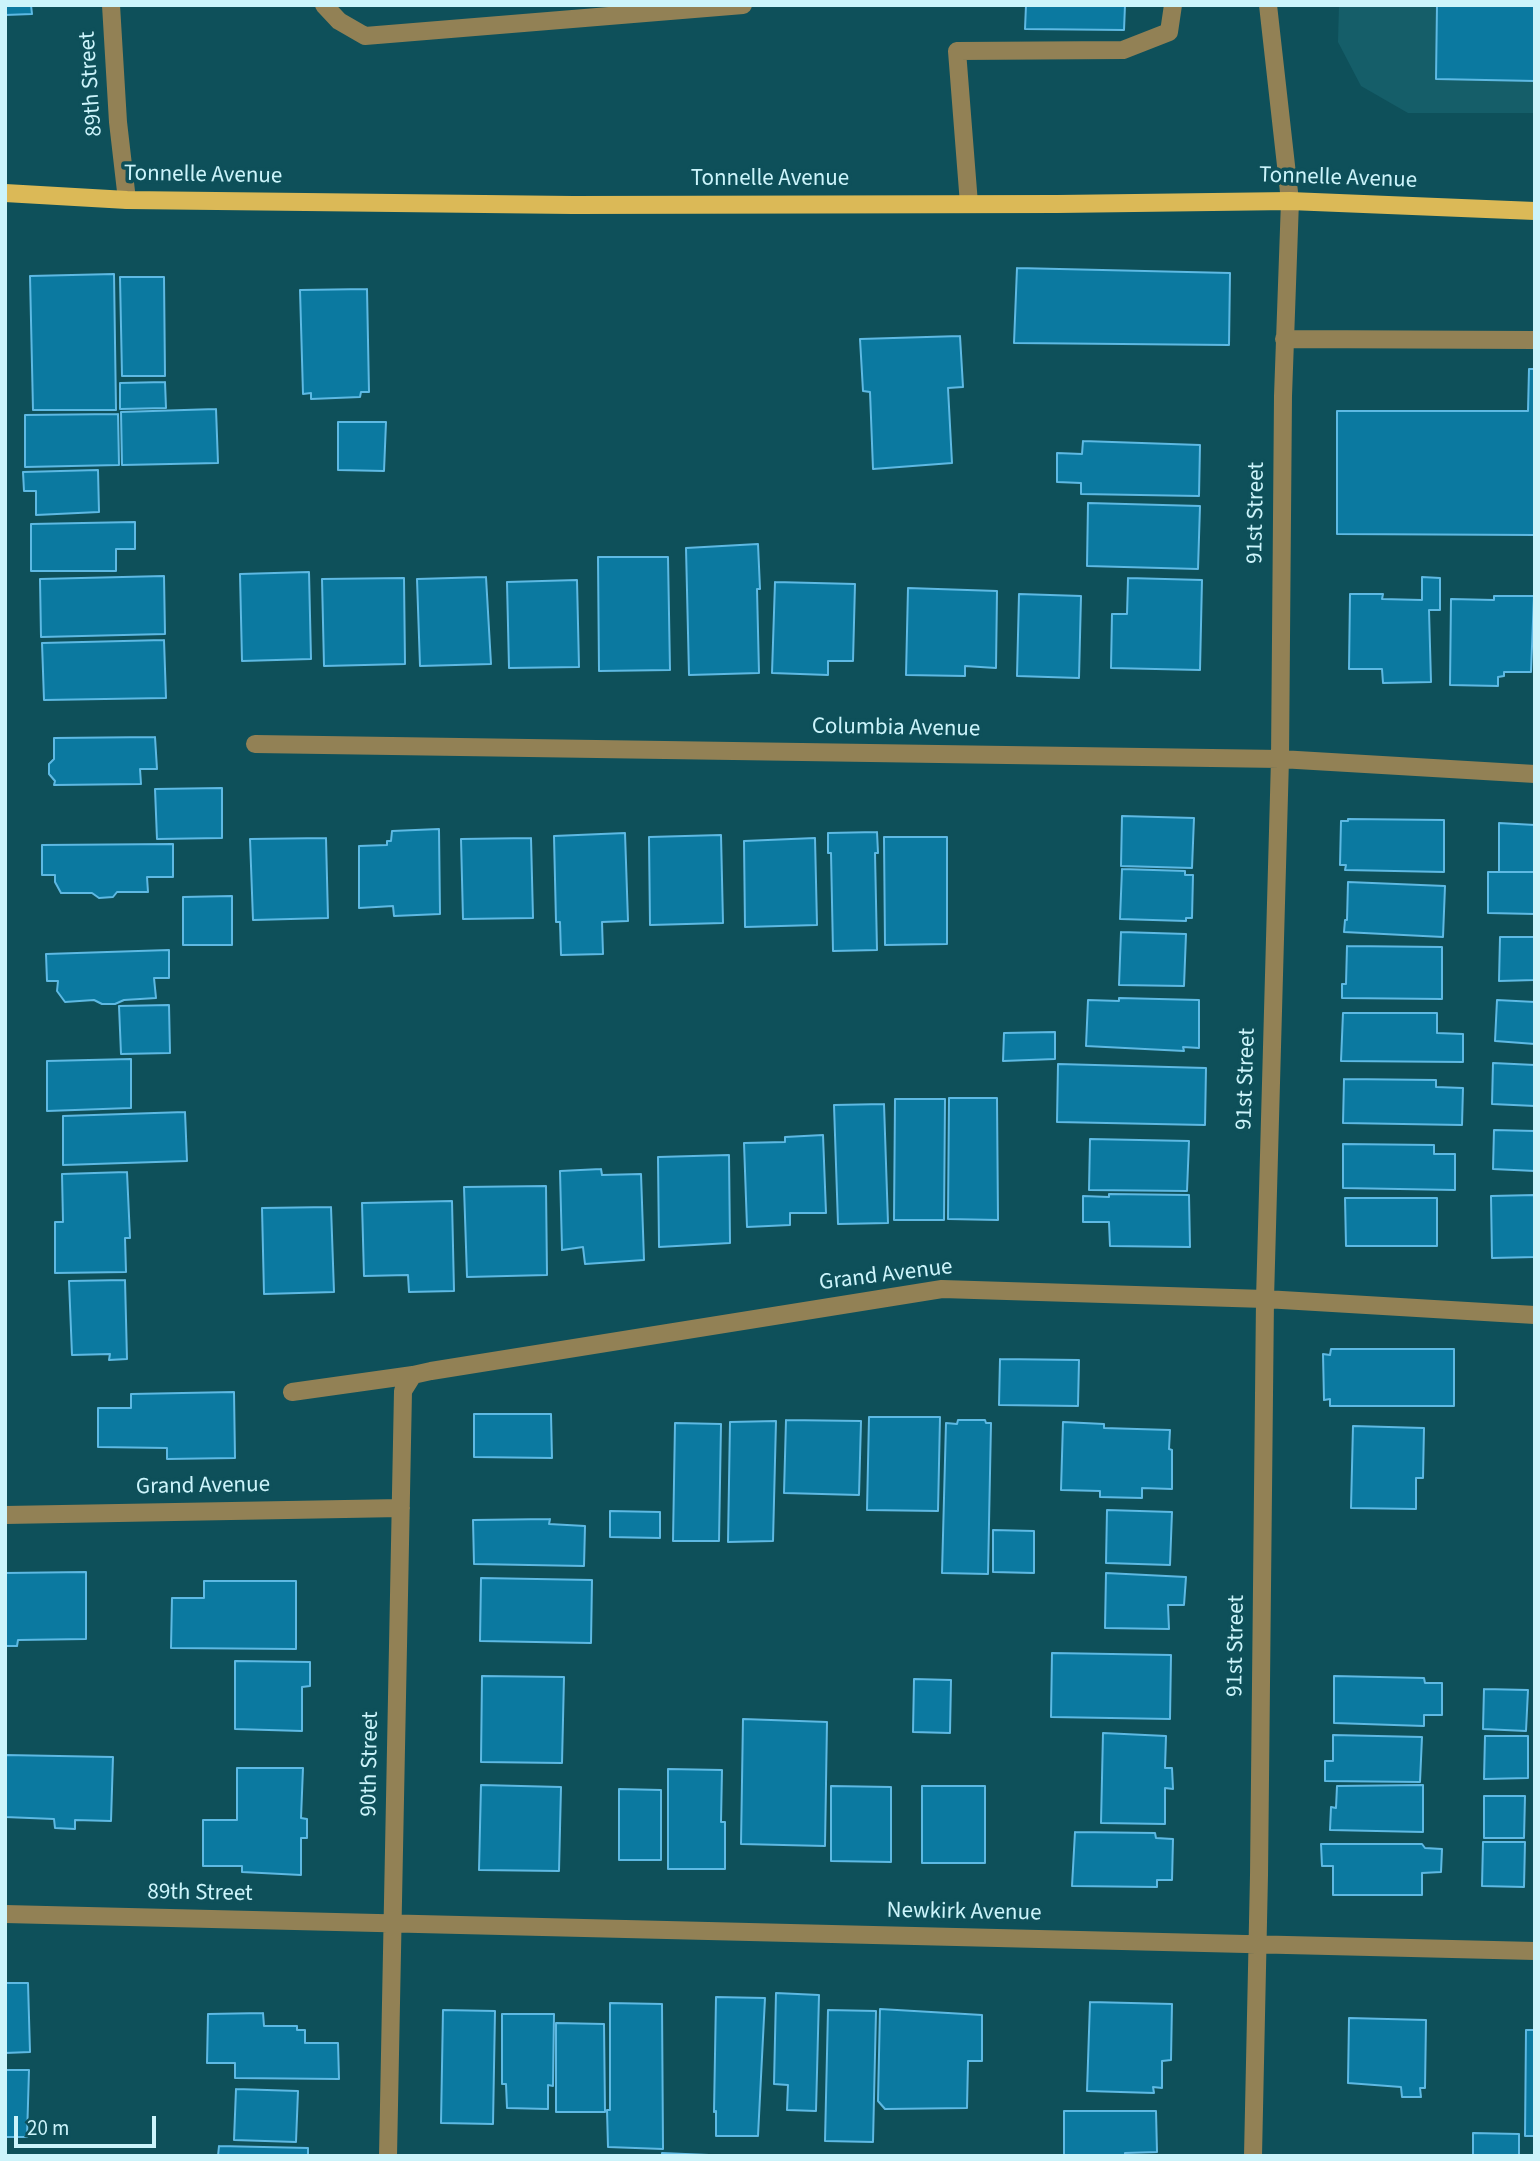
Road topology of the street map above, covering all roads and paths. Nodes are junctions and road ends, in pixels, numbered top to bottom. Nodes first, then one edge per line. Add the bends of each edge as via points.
1 (111, 5) edge
2 (324, 5) edge
3 (743, 5) edge
4 (1173, 5) edge
5 (1268, 5) edge
6 (643, 9) edge
7 (5, 193) edge
8 (127, 200) junction
9 (1290, 201) junction
10 (969, 204) junction
11 (1535, 211) edge
12 (1284, 339) junction
13 (1535, 340) edge
14 (255, 744) dead end
15 (1280, 759) junction
16 (1535, 774) edge
17 (1265, 1299) junction
18 (1535, 1315) edge
19 (413, 1375) junction
20 (292, 1392) dead end
21 (401, 1508) junction
22 (5, 1515) edge
23 (5, 1914) edge
24 (393, 1924) junction
25 (1257, 1945) junction
26 (1535, 1951) edge
27 (388, 2156) edge
28 (1253, 2156) edge

1 - 8 street, 89th Street
2 - 6 street via 339,21 365,36
3 - 6 street
4 - 10 street via 1169,32 1123,50 957,51
5 - 9 street, 91st Street
7 - 8 main road, Tonnelle Avenue
8 - 10 main road, Tonnelle Avenue
9 - 10 main road, Tonnelle Avenue
9 - 11 main road, Tonnelle Avenue
9 - 12 street, 91st Street
12 - 13 street
12 - 15 street, 91st Street
14 - 15 street, Columbia Avenue
15 - 16 street, Columbia Avenue
15 - 17 street, 91st Street
17 - 18 street, Grand Avenue
17 - 19 street, Grand Avenue via 942,1289
17 - 25 street, 91st Street
19 - 20 street, Grand Avenue
19 - 21 street, 90th Street via 403,1391
21 - 22 street, Grand Avenue
21 - 24 street, 90th Street
23 - 24 street, 89th Street
24 - 25 street, Newkirk Avenue
24 - 27 street, 90th Street
25 - 26 street, Newkirk Avenue
25 - 28 street, 91st Street

